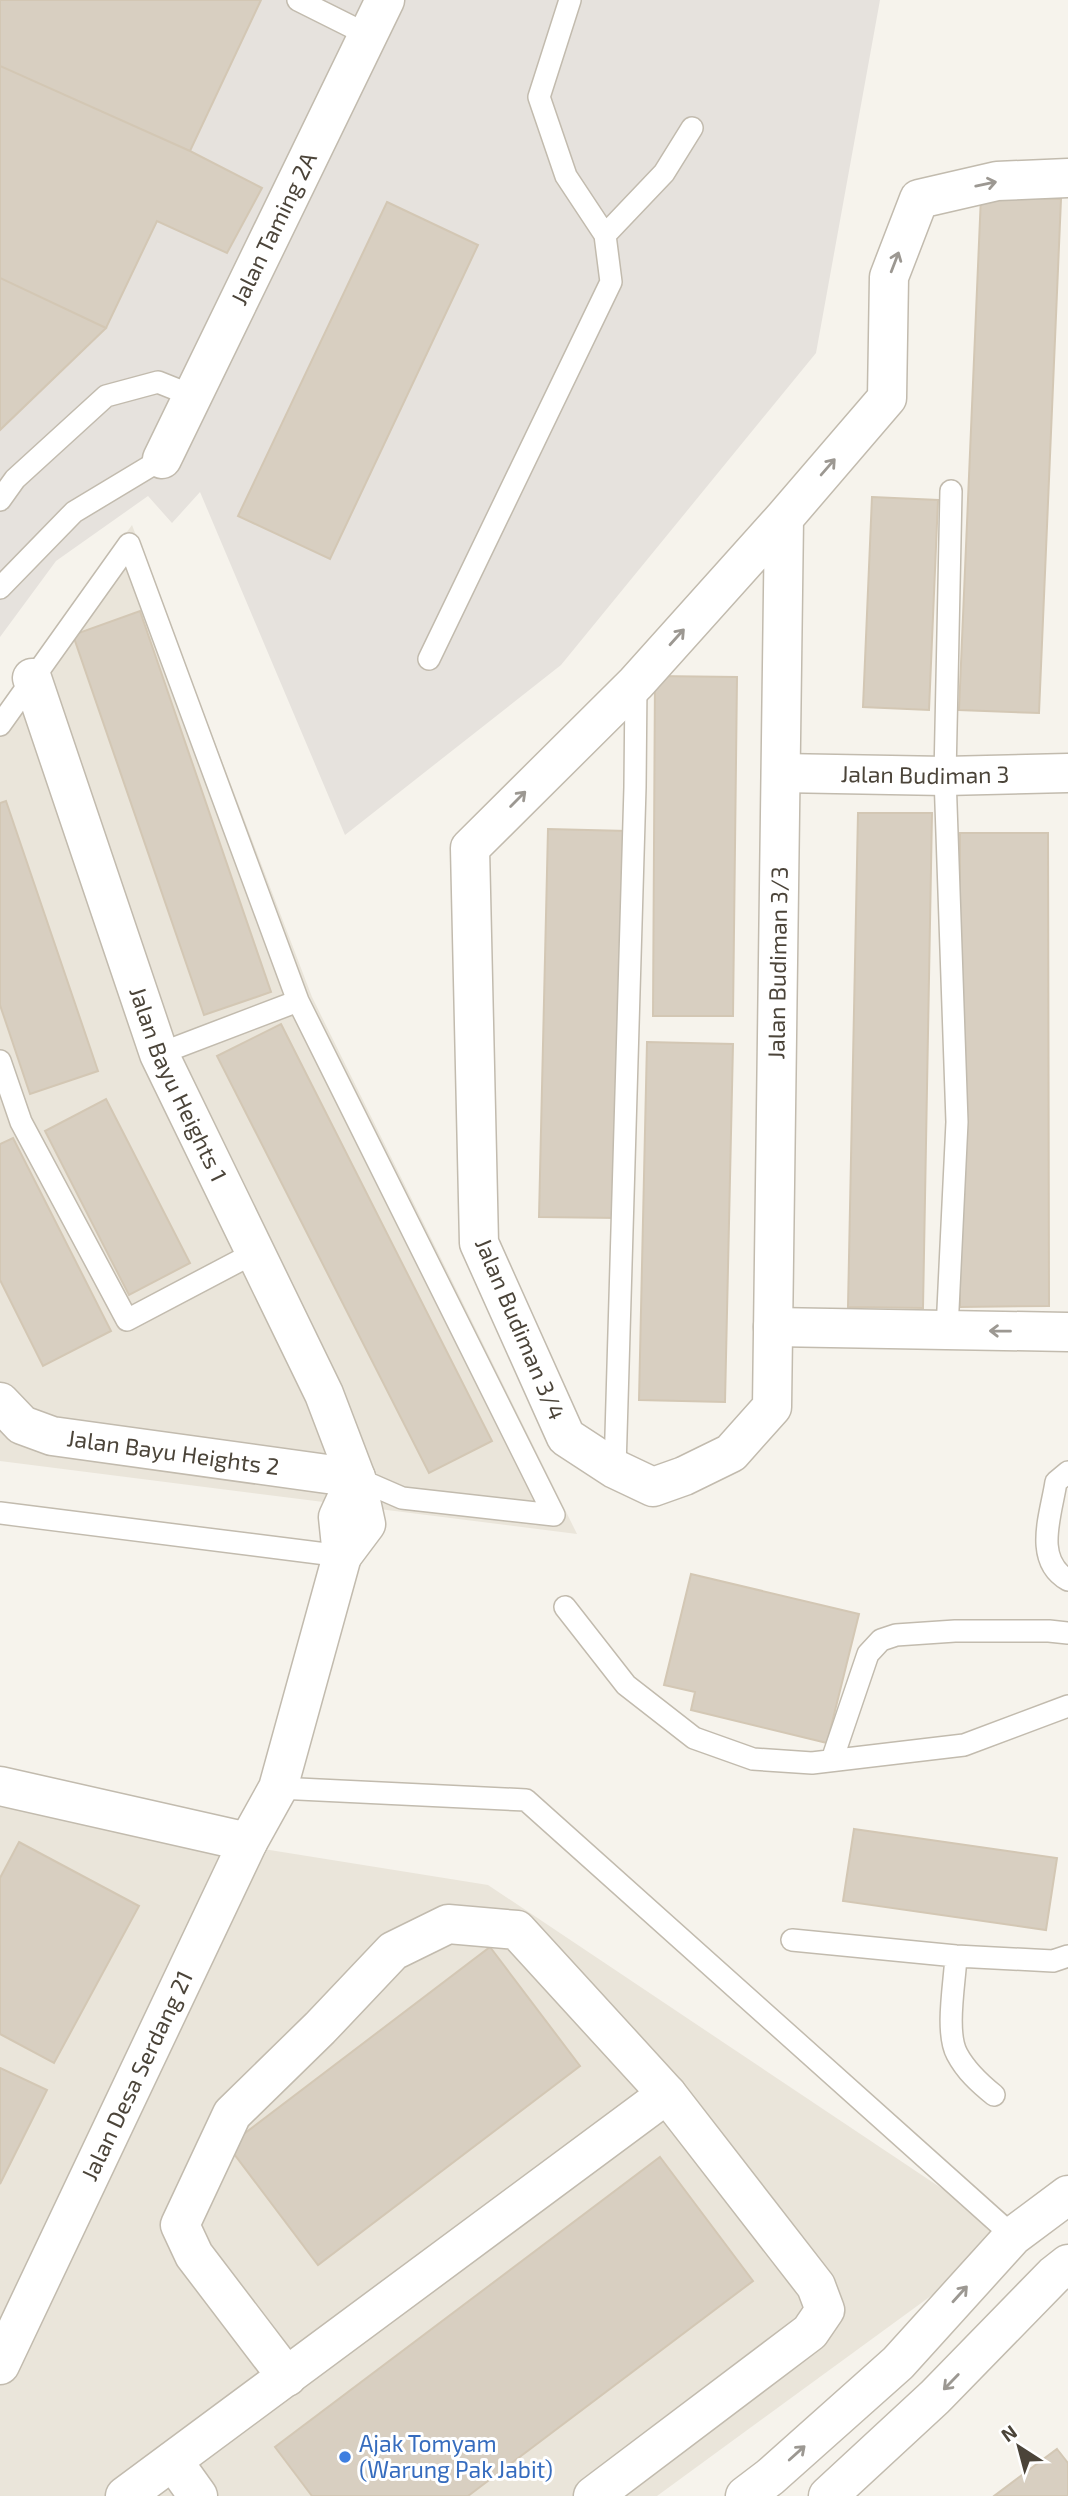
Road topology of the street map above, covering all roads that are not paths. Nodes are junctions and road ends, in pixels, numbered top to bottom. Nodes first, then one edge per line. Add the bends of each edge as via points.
1 (385, 0) edge
2 (570, 0) edge
3 (308, 2) edge
4 (368, 35) junction
5 (692, 128) dead end
6 (1068, 178) edge
7 (605, 235) junction
8 (193, 396) junction
9 (162, 459) joint
10 (951, 491) dead end
11 (0, 500) edge
12 (784, 518) junction
13 (0, 588) edge
14 (429, 659) dead end
15 (32, 678) junction
16 (635, 682) junction
17 (0, 725) edge
18 (781, 773) junction
19 (1068, 773) edge
20 (945, 776) junction
21 (298, 1001) junction
22 (159, 1054) junction
23 (0, 1061) edge
24 (254, 1253) junction
25 (773, 1327) junction
26 (947, 1330) junction
27 (1068, 1332) edge
28 (0, 1402) edge
29 (772, 1407) joint
30 (615, 1469) junction
31 (1068, 1472) edge
32 (356, 1478) junction
33 (0, 1513) edge
34 (342, 1556) junction
35 (1068, 1580) edge
36 (565, 1607) dead end
37 (1068, 1633) edge
38 (1068, 1706) edge
39 (832, 1760) junction
40 (0, 1786) edge
41 (278, 1788) junction
42 (248, 1842) junction
43 (792, 1940) dead end
44 (956, 1956) junction
45 (1068, 1956) edge
46 (667, 2094) junction
47 (993, 2095) dead end
48 (1068, 2195) edge
49 (1013, 2236) junction
50 (1068, 2264) edge
51 (1, 2360) edge
52 (287, 2377) junction
53 (173, 2461) junction
54 (125, 2496) edge
55 (198, 2496) edge
56 (593, 2496) edge
57 (745, 2496) edge
58 (828, 2496) edge

1 - 4 street, Jalan Taming 2A
2 - 7 lane via 539,97 566,176
3 - 4 lane
4 - 8 street, Jalan Taming 2A
5 - 7 lane via 664,173
12 -> 6 street via 887,398 889,277 919,199 997,181
7 - 14 lane via 611,282
8 - 9 street, Jalan Taming 2A
8 - 11 lane via 158,382 106,396 15,479
9 - 13 lane via 74,512
10 - 20 lane
16 -> 12 street
12 - 18 street, Jalan Budiman 3/3
15 - 17 lane
15 - 21 lane via 129,544
15 - 22 street, Jalan Bayu Heights 1
16 - 30 lane
30 -> 16 street, Jalan Budiman 3/4 via 566,1437 479,1242 470,848
18 - 20 street, Jalan Budiman 3
18 - 25 street, Jalan Budiman 3/3
19 - 20 street, Jalan Budiman 3
20 - 26 lane via 957,1122
21 - 22 lane
21 - 32 lane via 554,1515 402,1498
22 - 24 street, Jalan Bayu Heights 1
23 - 24 lane via 21,1122 127,1320
24 - 32 street, Jalan Bayu Heights 1 via 324,1394
25 - 26 street
25 - 29 street, Jalan Budiman 3/3
27 -> 26 street
28 - 32 street, Jalan Bayu Heights 2 via 22,1425 52,1436
29 - 30 street, Jalan Budiman 3/4 via 731,1453 684,1476 653,1487
31 - 35 lane via 1056,1482 1046,1547 1050,1564
32 - 34 street, Jalan Bayu Heights 1 via 366,1524
33 - 34 lane
34 - 41 street, Jalan Desa Serdang 21
36 - 39 lane via 626,1685 694,1738 753,1759
37 - 39 lane via 956,1631 881,1640 867,1654
38 - 39 lane via 964,1745
40 - 42 street
41 - 42 street, Jalan Desa Serdang 21
41 - 49 lane via 526,1800
42 - 51 street, Jalan Desa Serdang 21
43 - 44 lane
44 - 45 lane via 1053,1961
44 - 47 lane via 952,2010 956,2052 972,2077
46 - 52 street
46 - 52 street via 517,1930 448,1924 393,1951 232,2114 180,2225 194,2255
46 - 56 street via 816,2286 825,2310 810,2332
48 - 49 street
57 -> 49 street via 898,2362
50 -> 58 street via 935,2398
52 - 53 street
53 - 54 street
53 - 55 street

